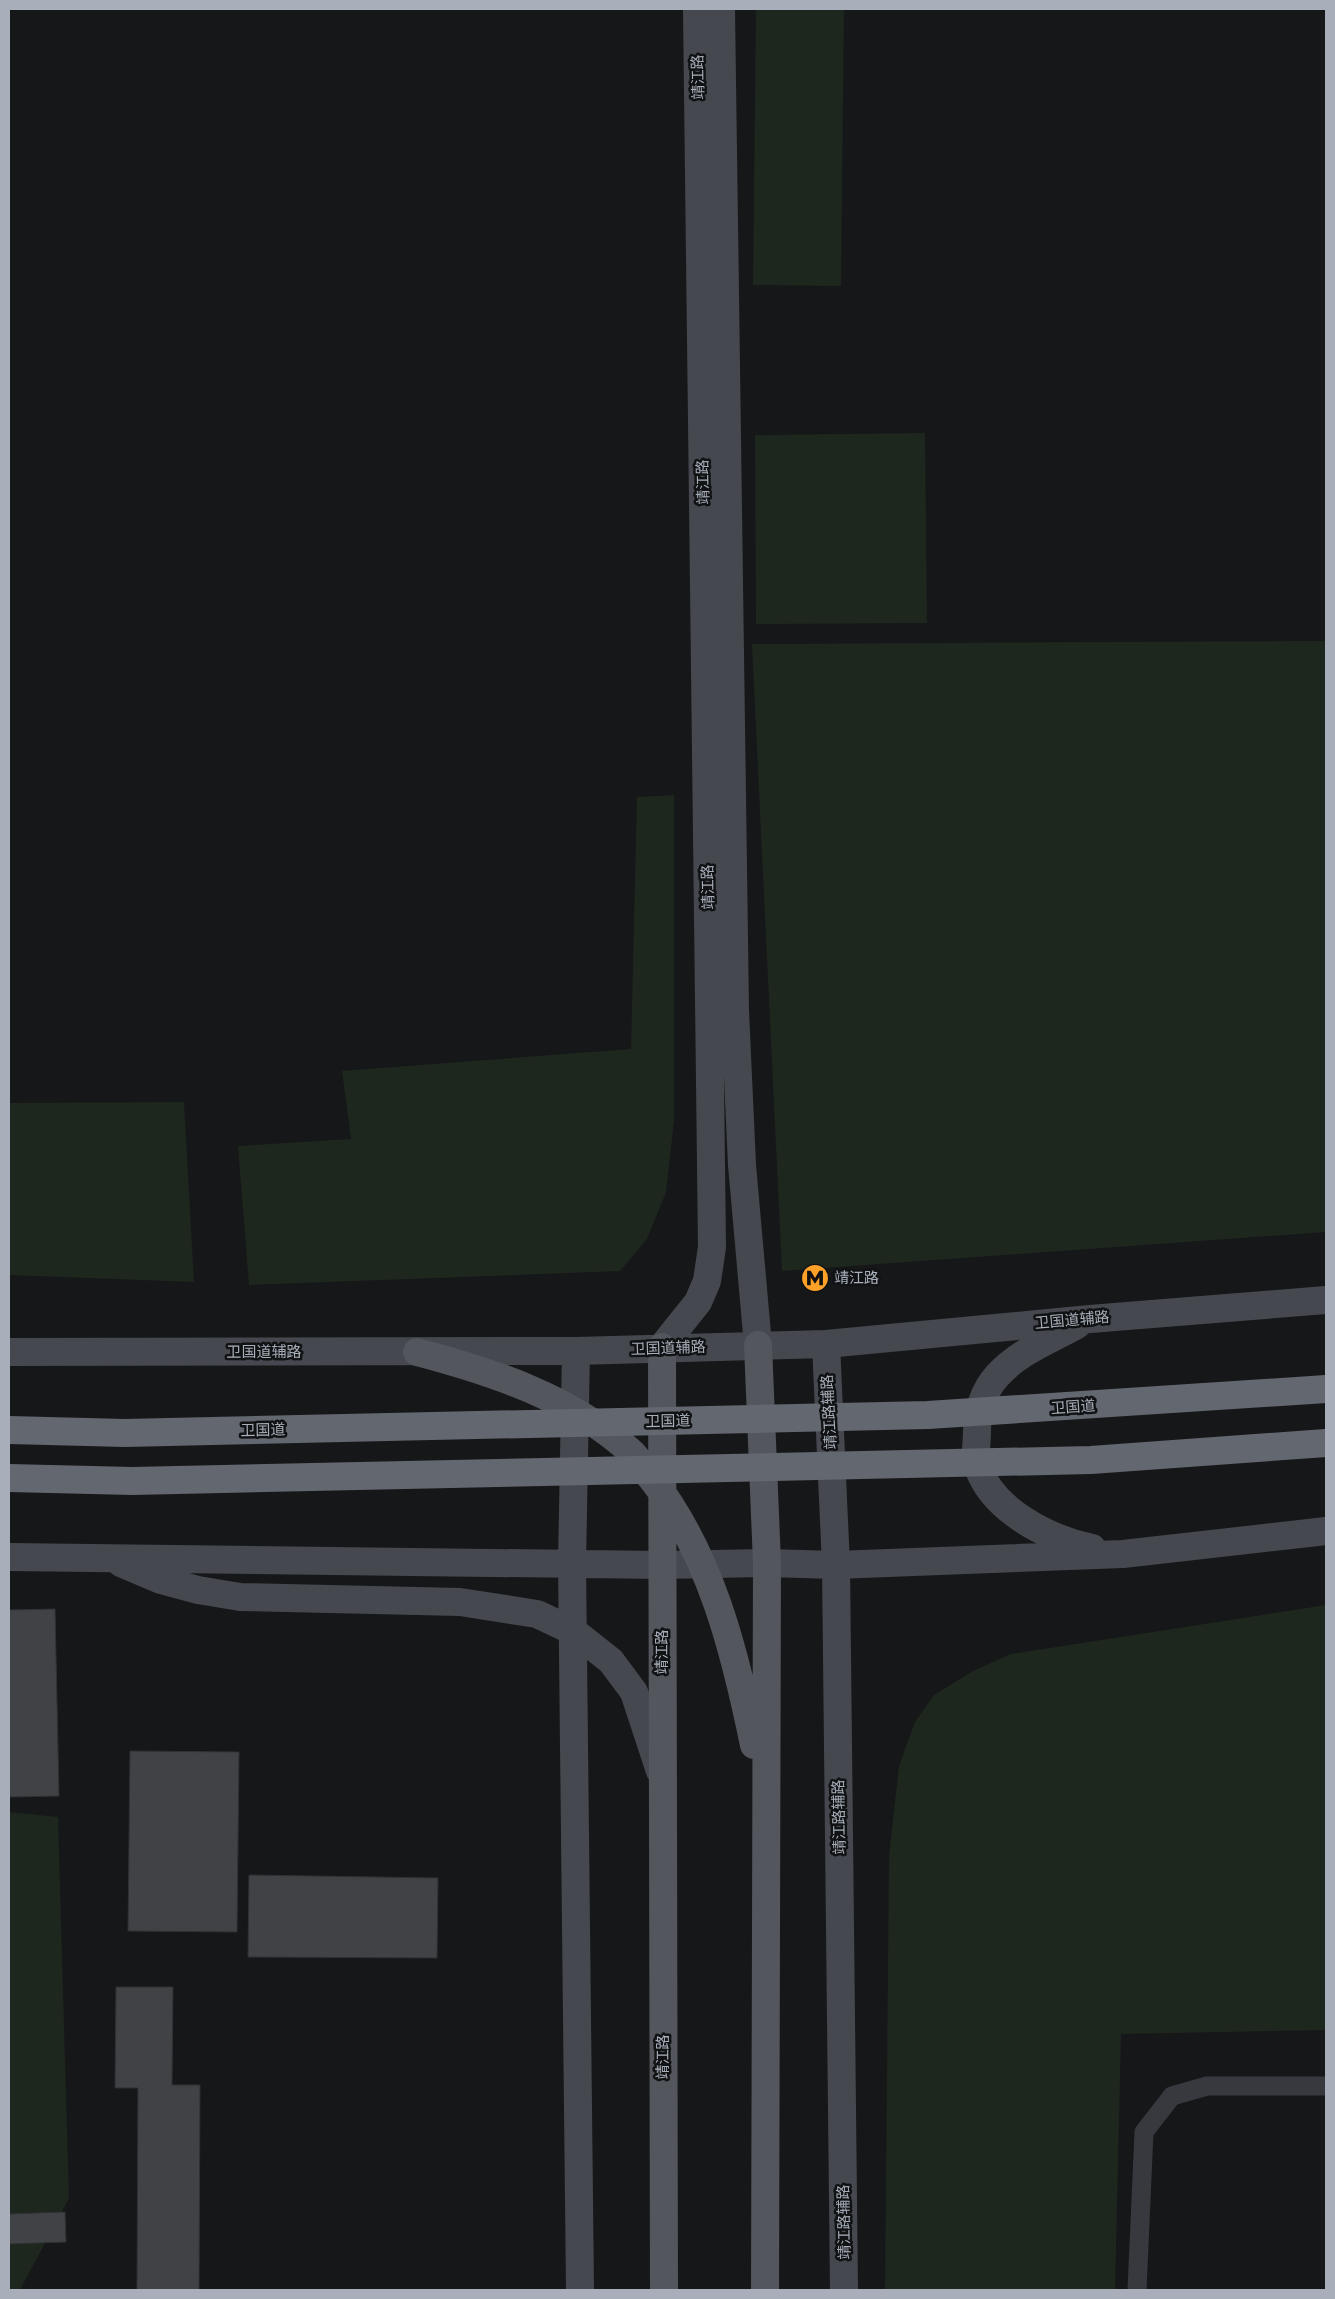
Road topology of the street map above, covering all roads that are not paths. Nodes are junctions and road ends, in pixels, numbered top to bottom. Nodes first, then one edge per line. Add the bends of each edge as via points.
1 (697, 9) edge
2 (721, 9) edge
3 (1326, 1300) edge
4 (1090, 1319) junction
5 (826, 1344) junction
6 (758, 1345) junction
7 (662, 1347) junction
8 (576, 1351) junction
9 (9, 1352) edge
10 (417, 1352) junction
11 (1326, 1389) edge
12 (575, 1410) junction
13 (9, 1430) edge
14 (1326, 1443) edge
15 (9, 1478) edge
16 (662, 1493) junction
17 (1326, 1531) edge
18 (1123, 1554) junction
19 (9, 1557) edge
20 (111, 1558) junction
21 (572, 1563) junction
22 (767, 1563) junction
23 (701, 1564) junction
24 (662, 1565) junction
25 (836, 1565) junction
26 (573, 1631) junction
27 (662, 1779) junction
28 (765, 1801) junction
29 (1326, 2086) edge
30 (580, 2290) edge
31 (664, 2290) edge
32 (765, 2290) edge
33 (844, 2290) edge
34 (1137, 2290) edge

1 - 7 main road, 靖江路 via 712,1248 708,1281 698,1302
2 - 6 main road, 靖江路 via 735,1011 742,1165
3 - 4 main road, 卫国道辅路
4 - 5 main road, 卫国道辅路
4 - 18 main road via 1011,1361 995,1377 984,1398 977,1426 977,1465 1000,1500 1023,1519 1064,1540
5 - 6 main road, 卫国道辅路
5 - 25 main road, 靖江路辅路
6 - 7 main road, 卫国道辅路
6 - 22 main road, 靖江路
7 - 8 main road, 卫国道辅路
7 - 16 main road, 靖江路
8 - 10 main road, 卫国道辅路
8 - 12 main road
9 - 10 main road, 卫国道辅路
10 - 12 main road via 479,1368
11 - 13 highway, 卫国道 via 928,1415 124,1433
12 - 16 main road via 631,1453
12 - 21 main road
14 - 15 highway via 1091,1460 918,1465 142,1481
16 - 23 main road via 690,1536
16 - 24 main road, 靖江路
17 - 18 main road
18 - 25 main road
19 - 20 main road
20 - 21 main road
20 - 26 main road via 161,1580 240,1597 460,1602 538,1614
21 - 24 main road
21 - 26 main road
22 - 23 main road
22 - 25 main road
22 - 28 main road, 靖江路
23 - 24 main road
23 - 28 main road via 730,1645
24 - 27 main road, 靖江路
25 - 33 main road, 靖江路辅路
26 - 27 main road via 611,1661 634,1692
26 - 30 main road
27 - 31 main road, 靖江路
28 - 32 main road, 靖江路
29 - 34 lane via 1206,2086 1172,2096 1144,2132

